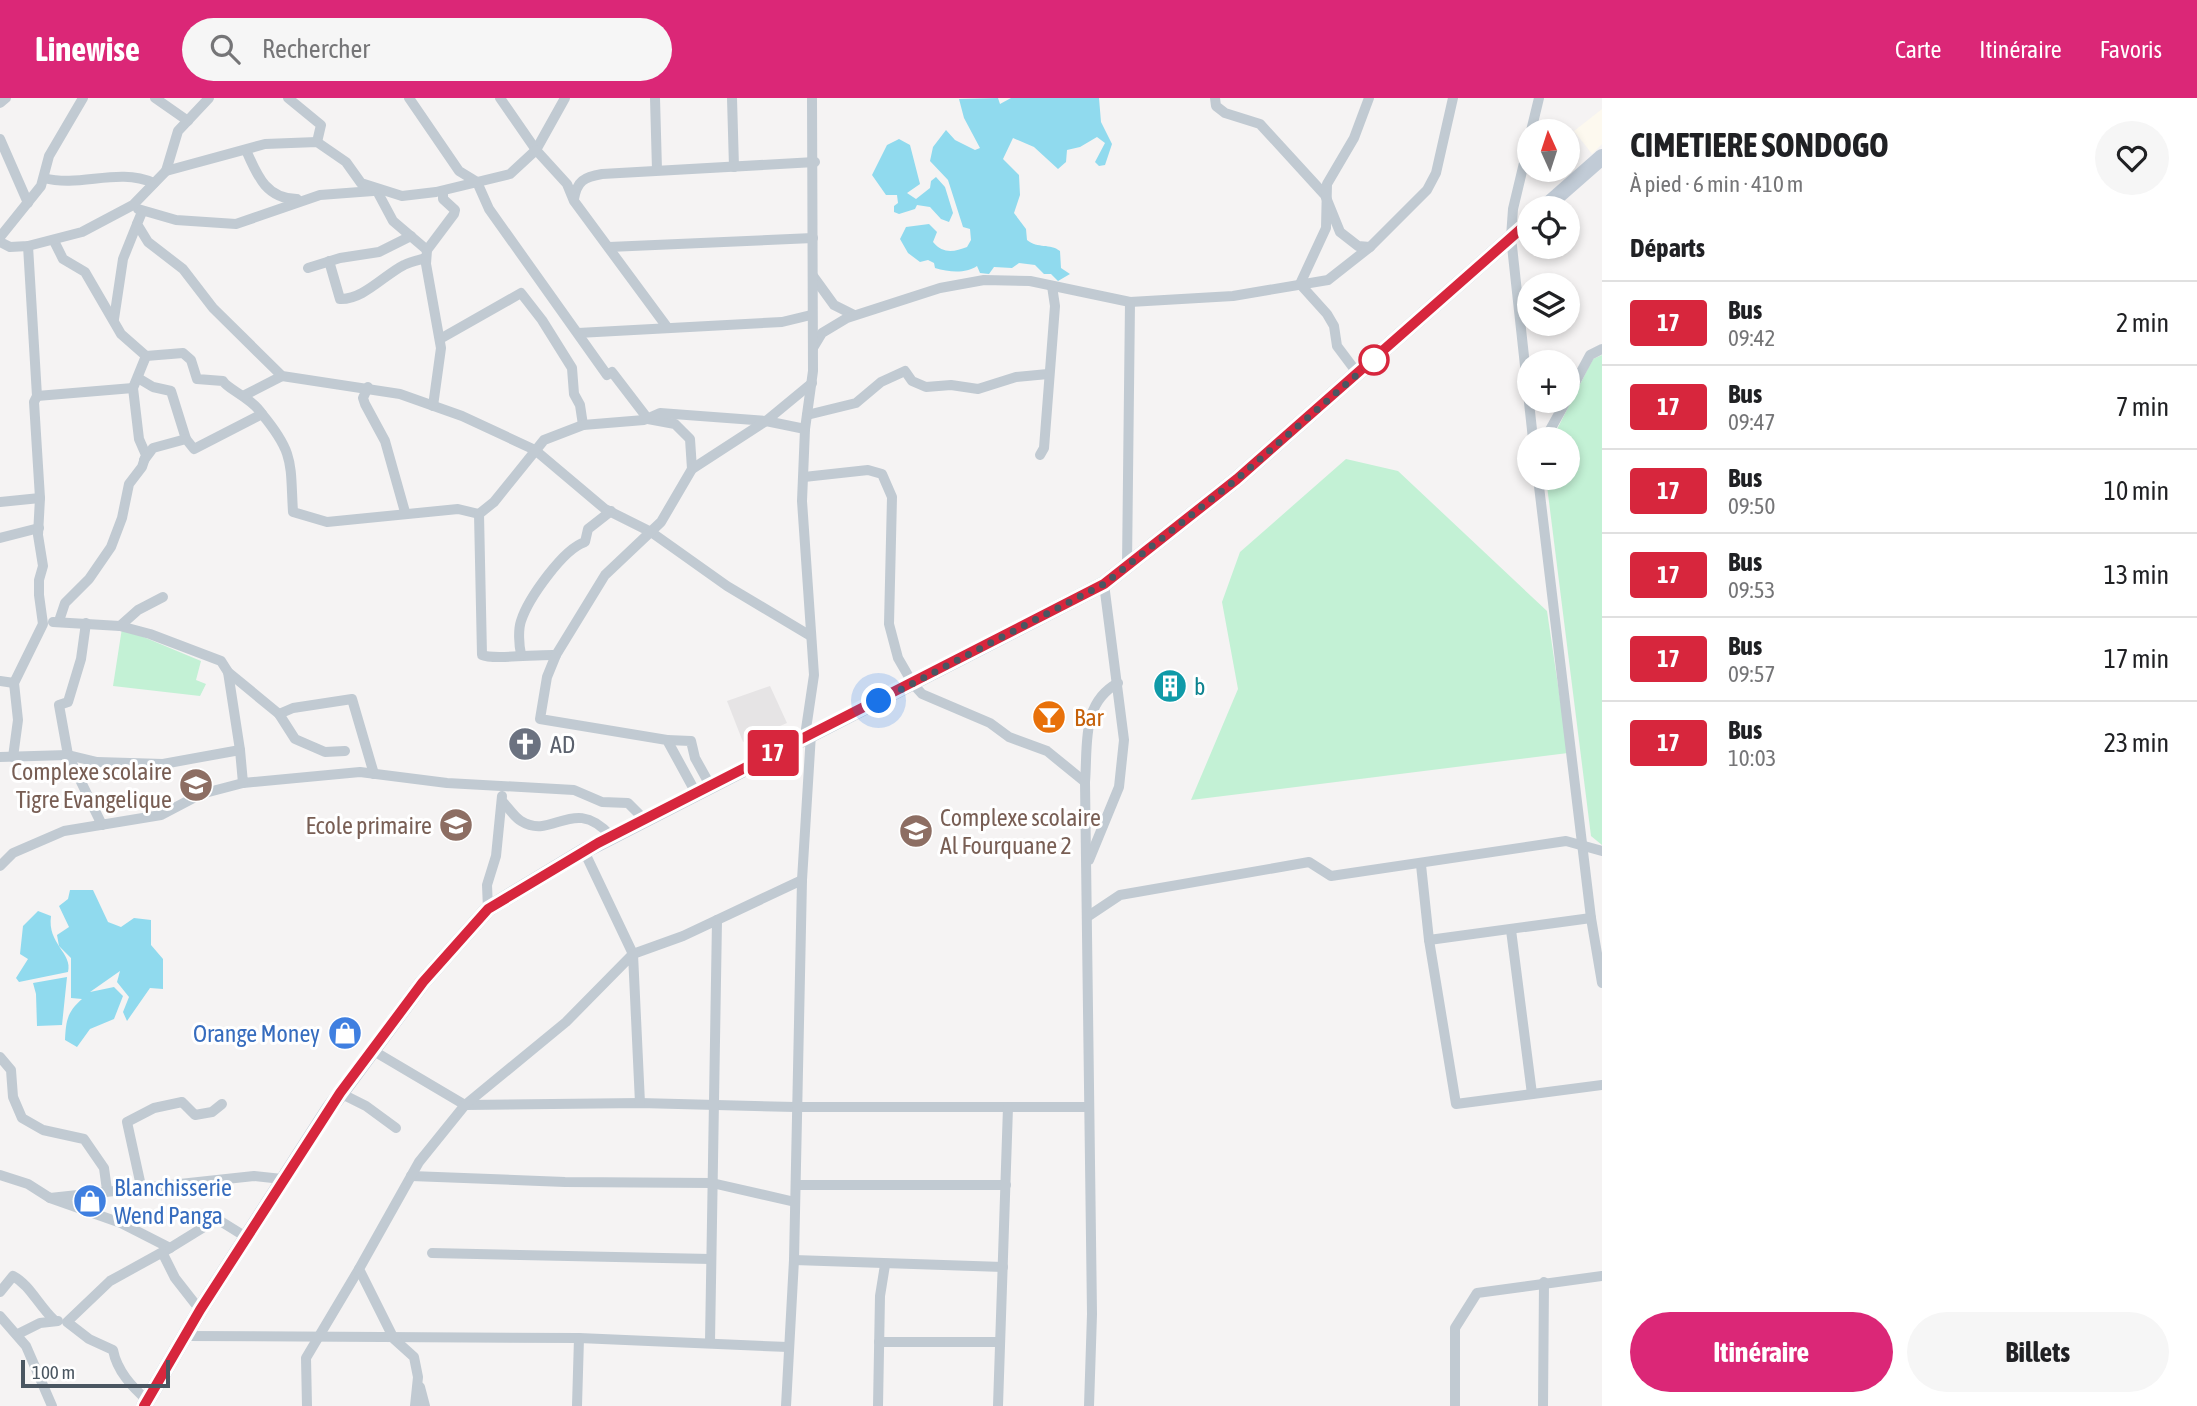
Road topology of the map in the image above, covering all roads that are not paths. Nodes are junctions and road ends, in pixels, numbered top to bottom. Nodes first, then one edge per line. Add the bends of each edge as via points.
1 (83, 98) edge
2 (209, 98) edge
3 (288, 98) edge
4 (409, 98) edge
5 (500, 98) edge
6 (565, 98) edge
7 (656, 98) edge
8 (732, 98) edge
9 (812, 98) edge
10 (1215, 98) edge
11 (1369, 98) edge
12 (1453, 98) edge
13 (1539, 98) edge
14 (159, 99) edge
15 (1534, 119) edge
16 (188, 121) junction
17 (0, 139) edge
18 (317, 142) junction
19 (246, 150) junction
20 (536, 150) junction
21 (1602, 157) edge
22 (815, 162) junction
23 (734, 167) junction
24 (657, 170) junction
25 (166, 171) junction
26 (44, 178) junction
27 (1519, 182) edge
28 (154, 183) junction
29 (477, 183) junction
30 (380, 191) junction
31 (443, 191) junction
32 (1325, 195) junction
33 (1558, 196) edge
34 (300, 200) junction
35 (574, 201) junction
36 (28, 202) junction
37 (137, 209) junction
38 (137, 224) junction
39 (1517, 232) edge
40 (411, 236) junction
41 (1511, 237) junction
42 (813, 238) junction
43 (0, 239) edge
44 (54, 241) junction
45 (28, 246) junction
46 (609, 247) junction
47 (1370, 247) junction
48 (427, 254) junction
49 (329, 261) junction
50 (308, 268) dead end
51 (811, 274) junction
52 (1300, 284) junction
53 (545, 285) junction
54 (1052, 286) junction
55 (521, 293) junction
56 (1130, 302) junction
57 (854, 315) junction
58 (811, 316) junction
59 (114, 319) junction
60 (667, 327) junction
61 (578, 333) junction
62 (440, 339) junction
63 (813, 348) junction
64 (1602, 349) edge
65 (146, 356) junction
66 (1048, 374) junction
67 (1357, 374) junction
68 (1580, 374) edge
69 (282, 376) junction
70 (135, 383) junction
71 (812, 383) junction
72 (368, 387) junction
73 (245, 395) junction
74 (37, 396) junction
75 (433, 406) junction
76 (262, 414) junction
77 (807, 415) junction
78 (648, 419) junction
79 (766, 421) junction
80 (583, 425) junction
81 (1532, 427) edge
82 (805, 429) junction
83 (186, 439) junction
84 (535, 450) junction
85 (1040, 455) dead end
86 (143, 460) junction
87 (692, 469) junction
88 (804, 477) junction
89 (1540, 490) edge
90 (40, 498) junction
91 (0, 502) edge
92 (611, 511) junction
93 (405, 512) junction
94 (479, 514) junction
95 (39, 528) junction
96 (651, 532) junction
97 (0, 538) edge
98 (1127, 566) junction
99 (1104, 584) junction
100 (163, 597) dead end
101 (59, 621) junction
102 (86, 623) junction
103 (43, 624) junction
104 (120, 626) junction
105 (809, 635) junction
106 (521, 654) junction
107 (555, 655) junction
108 (228, 672) junction
109 (0, 681) edge
110 (14, 683) junction
111 (1118, 683) junction
112 (913, 684) junction
113 (279, 714) junction
114 (811, 734) junction
115 (667, 740) junction
116 (240, 750) junction
117 (345, 751) dead end
118 (68, 755) junction
119 (0, 757) edge
120 (13, 757) junction
121 (374, 774) junction
122 (1085, 782) junction
123 (243, 783) junction
124 (503, 787) junction
125 (703, 789) junction
126 (502, 801) junction
127 (645, 820) junction
128 (102, 825) junction
129 (611, 836) junction
130 (1584, 845) junction
131 (584, 850) junction
132 (1602, 851) edge
133 (1421, 865) junction
134 (0, 866) edge
135 (1087, 866) junction
136 (802, 880) junction
137 (488, 909) junction
138 (1087, 917) junction
139 (1591, 918) junction
140 (717, 920) junction
141 (1511, 930) junction
142 (1429, 940) junction
143 (633, 954) junction
144 (1602, 983) edge
145 (372, 1050) junction
146 (0, 1057) edge
147 (1602, 1085) edge
148 (13, 1086) junction
149 (0, 1089) edge
150 (340, 1093) junction
151 (1532, 1094) junction
152 (640, 1102) junction
153 (222, 1104) dead end
154 (465, 1105) junction
155 (713, 1106) junction
156 (795, 1107) junction
157 (1007, 1107) junction
158 (1089, 1107) junction
159 (396, 1128) dead end
160 (1, 1176) edge
161 (411, 1176) junction
162 (282, 1179) junction
163 (712, 1183) junction
164 (796, 1185) junction
165 (1006, 1185) junction
166 (141, 1186) junction
167 (107, 1190) junction
168 (50, 1198) junction
169 (795, 1202) junction
170 (246, 1237) junction
171 (167, 1251) junction
172 (432, 1254) dead end
173 (711, 1259) junction
174 (794, 1261) junction
175 (886, 1265) junction
176 (1003, 1267) junction
177 (359, 1269) junction
178 (1602, 1276) edge
179 (1544, 1282) junction
180 (0, 1292) edge
181 (200, 1310) junction
182 (0, 1316) edge
183 (54, 1320) junction
184 (67, 1322) junction
185 (18, 1334) junction
186 (186, 1336) junction
187 (315, 1338) junction
188 (579, 1338) junction
189 (394, 1339) junction
190 (710, 1342) junction
191 (879, 1342) junction
192 (998, 1342) junction
193 (788, 1347) junction
194 (418, 1377) junction
195 (146, 1403) edge
196 (52, 1406) edge
197 (307, 1406) edge
198 (415, 1406) edge
199 (425, 1406) edge
200 (578, 1406) edge
201 (786, 1406) edge
202 (878, 1406) edge
203 (997, 1406) edge
204 (1009, 1406) edge
205 (1089, 1406) edge
206 (1455, 1406) edge
207 (1543, 1406) edge

1 - 26 street via 49,156
2 - 16 street
3 - 18 street via 321,125
4 - 29 street via 459,171
5 - 20 street
6 - 20 street
7 - 24 street
8 - 23 street
9 - 22 street
10 - 32 street via 1216,106 1225,113 1260,124
11 - 32 street
12 - 47 street via 1432,182
13 - 15 street
14 - 16 street
16 - 25 street via 178,131
17 - 36 street
18 - 19 street via 265,144
18 - 30 street via 346,162 361,183
19 - 25 street
19 - 34 street via 263,186 286,199
20 - 29 street via 510,174
20 - 35 street via 567,184
21 - 33 street
22 - 23 street
22 - 42 street
23 - 24 street
24 - 35 street via 583,179
25 - 28 street
26 - 28 street via 62,183 119,175
26 - 36 street
27 - 41 street
28 - 37 street
29 - 31 street
29 - 53 street via 489,209
30 - 31 street via 402,195
30 - 34 street via 330,193
30 - 40 street via 386,212
31 - 48 street via 454,214
32 - 47 street via 1339,232 1358,246
32 - 52 street via 1326,228
34 - 37 street via 236,224 193,223
35 - 46 street
36 - 43 street
37 - 38 street
37 - 44 street
38 - 59 street via 123,260
38 - 69 street via 148,242 183,270 213,308
39 - 41 street
40 - 48 street
40 - 49 street via 379,252
41 - 67 street
41 - 81 street
42 - 46 street
42 - 51 street
43 - 45 street via 10,247
44 - 45 street
44 - 59 street via 63,259 85,272
45 - 74 street
46 - 60 street
47 - 52 street via 1328,280
48 - 49 street via 344,300
48 - 62 street
49 - 50 street
51 - 57 street via 834,304
51 - 58 street
52 - 56 street via 1233,296
52 - 67 street via 1327,314 1337,346
53 - 55 street
53 - 61 street
54 - 56 street
54 - 57 street via 1018,279 984,280 940,288
54 - 66 street via 1055,306
55 - 62 street
55 - 80 street via 572,368
56 - 98 street
57 - 63 street via 822,333
58 - 60 street via 782,322
58 - 63 street
59 - 65 street via 121,334
60 - 61 street
61 - 78 street via 607,375 612,372
62 - 75 street
63 - 71 street
64 - 68 street via 1590,355
65 - 70 street
65 - 73 street via 183,353 191,360 197,379 218,379
66 - 77 street via 1016,377 978,390 926,387 912,381 905,371 881,382 856,403
66 - 85 street
67 - 98 street via 1237,479
69 - 72 street
69 - 73 street
70 - 74 street
70 - 83 street via 171,391
70 - 86 street via 139,439 146,455
71 - 77 street
71 - 79 street
72 - 75 street
72 - 93 street via 363,398 385,441
73 - 76 street
74 - 90 street via 33,402
75 - 84 street
76 - 83 street via 194,449
76 - 93 street via 281,435 289,457 293,512 327,522
77 - 82 street
78 - 79 street via 660,413
78 - 80 street
78 - 87 street via 681,428 692,447
79 - 82 street
79 - 87 street
80 - 84 street via 544,440
82 - 88 street
83 - 86 street via 153,448
84 - 92 street
84 - 94 street
86 - 101 street via 129,484 111,547 65,603
87 - 96 street
88 - 105 street
88 - 112 street via 868,470 882,474 892,497 889,624 898,658
89 - 130 street
90 - 91 street
90 - 95 street
92 - 96 street
92 - 106 street via 588,529 585,542 572,548 540,588 521,620
93 - 94 street via 458,509
94 - 106 street via 482,655 496,659
95 - 97 street
95 - 103 street
96 - 105 street via 727,586
96 - 107 street via 605,575
98 - 99 street
99 - 111 street
99 - 112 street
100 - 104 street
101 - 102 street
101 - 103 street
102 - 104 street
102 - 118 street via 68,702 59,705
103 - 110 street
104 - 108 street via 221,661
105 - 114 street via 814,675 806,729
106 - 107 street
107 - 115 street via 540,719
108 - 113 street
108 - 116 street
109 - 110 street
110 - 120 street via 18,720
111 - 122 street via 1101,692 1091,713
111 - 135 street via 1124,740 1119,787
112 - 114 street
112 - 122 street via 922,694 1047,751
113 - 117 street via 295,739 325,752
113 - 121 street via 352,699
114 - 125 street
114 - 136 street
115 - 125 street
115 - 125 street via 691,741
116 - 118 street via 163,764 97,762
116 - 123 street
118 - 120 street
118 - 128 street
119 - 120 street
121 - 123 street
121 - 124 street
122 - 135 street
123 - 128 street via 201,794 161,815
124 - 126 street
124 - 127 street via 575,790 602,802 628,803
125 - 127 street
126 - 129 street via 520,821 541,826 580,816 600,823
126 - 137 street via 496,856 486,885
127 - 129 street
128 - 134 street via 64,831 13,853
129 - 131 street
130 - 132 street
130 - 133 street via 1566,841
130 - 139 street
131 - 137 street
131 - 143 street
133 - 138 street via 1331,876 1309,862 1120,895
133 - 142 street
135 - 138 street
136 - 140 street
136 - 156 street
137 - 145 street via 428,976
138 - 158 street
139 - 141 street
139 - 144 street
140 - 143 street
140 - 155 street
141 - 142 street
141 - 151 street
142 - 151 street via 1456,1104
143 - 152 street
143 - 154 street via 566,1022
145 - 150 street
145 - 154 street
146 - 148 street via 11,1070
147 - 151 street
148 - 149 street
148 - 167 street via 17,1110 29,1124 84,1139 104,1168
150 - 159 street
150 - 162 street
152 - 154 street
152 - 155 street
153 - 166 street via 212,1112 195,1115 182,1102 154,1108 127,1122
154 - 161 street
155 - 156 street
155 - 163 street
156 - 157 street
156 - 164 street
157 - 158 street
157 - 165 street
158 - 205 street
160 - 168 street via 28,1184
161 - 163 street
161 - 177 street
162 - 166 street via 254,1176
162 - 170 street
163 - 169 street
163 - 173 street
164 - 165 street
164 - 169 street
165 - 176 street
166 - 167 street
167 - 168 street
168 - 171 street via 121,1223
169 - 174 street
170 - 171 street via 216,1219
170 - 181 street
171 - 181 street via 175,1278
171 - 184 street via 110,1281
172 - 173 street
173 - 190 street
174 - 175 street
174 - 193 street
175 - 176 street
175 - 191 street
176 - 192 street
177 - 187 street
177 - 189 street
178 - 179 street
179 - 206 street via 1477,1293 1455,1328
179 - 207 street
180 - 183 street via 13,1276 29,1287 35,1301
181 - 186 street
182 - 185 street
183 - 184 street
183 - 185 street
184 - 195 street via 113,1350 116,1365
185 - 196 street via 35,1361
186 - 187 street
186 - 195 street
187 - 189 street
187 - 197 street via 306,1358
188 - 189 street
188 - 190 street
188 - 200 street
189 - 194 street via 414,1357
190 - 193 street
191 - 192 street
191 - 202 street
192 - 203 street
193 - 201 street
194 - 198 street
194 - 199 street
203 - 204 street

